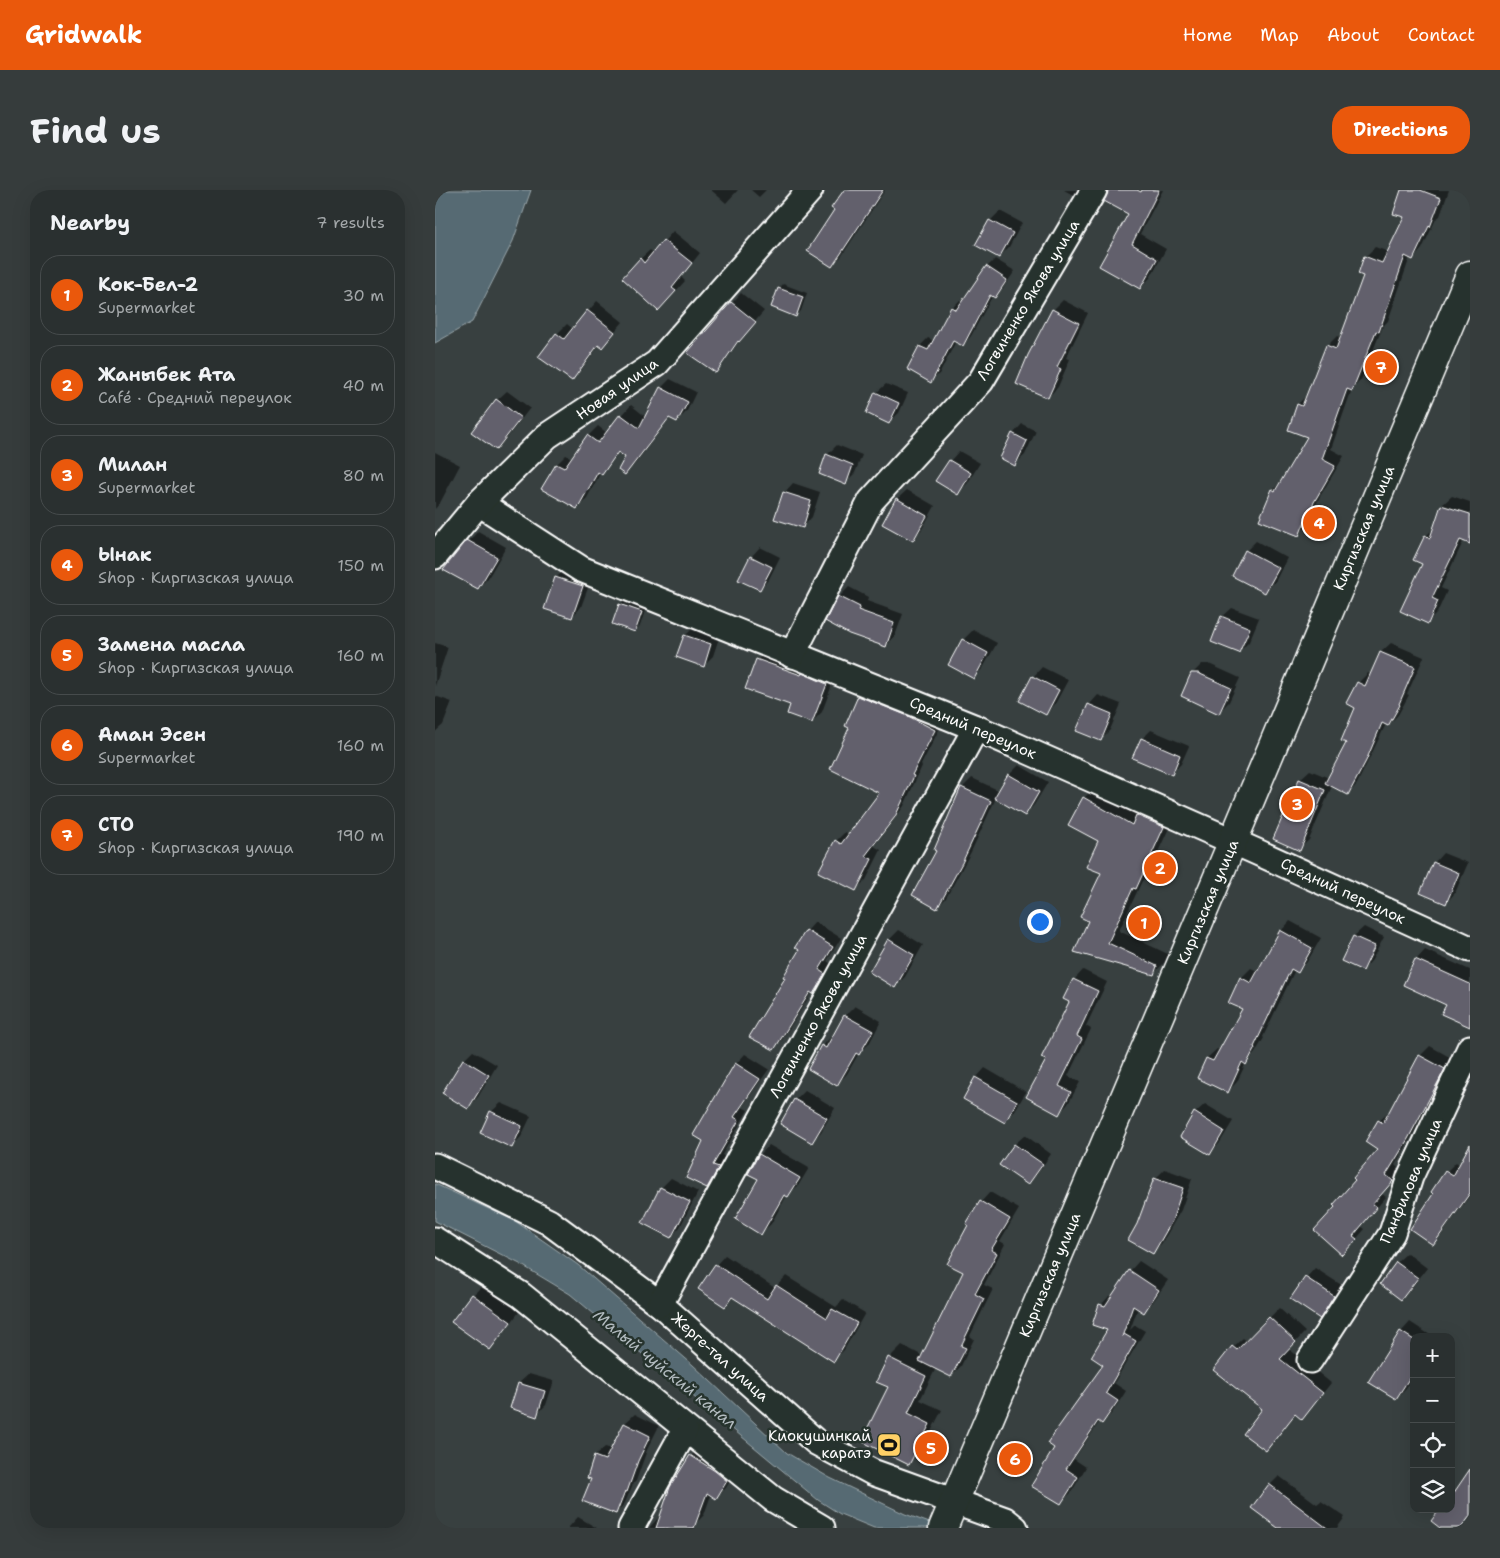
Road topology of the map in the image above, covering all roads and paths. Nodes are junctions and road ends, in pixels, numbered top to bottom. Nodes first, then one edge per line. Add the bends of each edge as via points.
1 (810, 190) edge
2 (1094, 190) edge
3 (1470, 275) edge
4 (479, 503) junction
5 (435, 556) edge
6 (792, 655) junction
7 (976, 728) junction
8 (1233, 841) junction
9 (1470, 949) edge
10 (1470, 1048) edge
11 (435, 1166) edge
12 (435, 1240) edge
13 (660, 1304) junction
14 (1310, 1360) dead end
15 (685, 1430) junction
16 (949, 1514) edge
17 (631, 1528) edge
18 (823, 1528) edge
19 (1015, 1528) edge

1 - 4 street, Новая улица via 657,363 547,436
2 - 6 street, Логвиненко Якова улица via 981,381 871,501
3 - 8 main road, Киргизская улица
4 - 5 street, Новая улица
4 - 6 street, Средний переулок via 581,568
6 - 7 street, Средний переулок
7 - 8 street, Средний переулок
7 - 13 street, Логвиненко Якова улица
8 - 9 street, Средний переулок
8 - 16 main road, Киргизская улица
10 - 14 street, Панфилова улица via 1410,1177 1392,1233
11 - 13 street, Жерге-тал улица via 549,1222
12 - 15 street via 521,1296
13 - 16 street, Жерге-тал улица via 815,1442
15 - 17 street
15 - 18 street via 773,1499
16 - 19 street, Жерге-тал улица via 1005,1520

